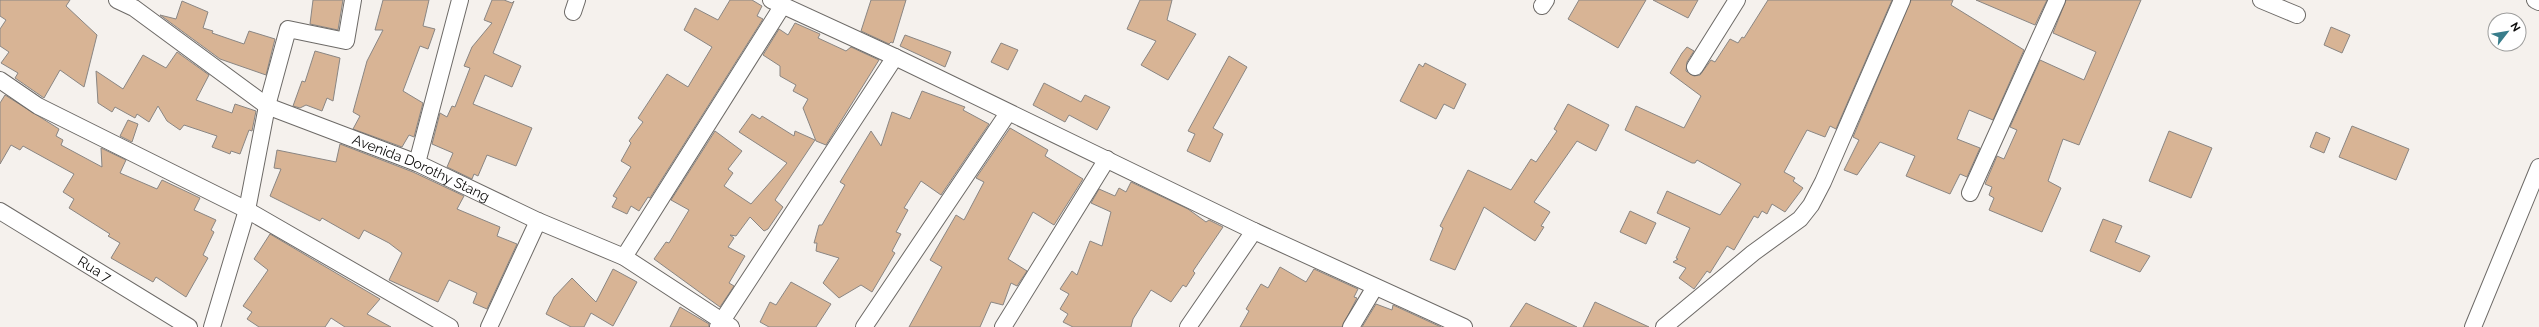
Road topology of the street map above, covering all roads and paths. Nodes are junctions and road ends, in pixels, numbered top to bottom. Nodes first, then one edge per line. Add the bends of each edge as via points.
1 (117, 0) edge
2 (353, 0) edge
3 (460, 0) edge
4 (1737, 0) edge
5 (1902, 0) edge
6 (2057, 0) edge
7 (2261, 0) edge
8 (2534, 0) edge
9 (2539, 2) edge
10 (777, 3) edge
11 (2297, 15) dead end
12 (895, 57) junction
13 (1695, 67) dead end
14 (0, 80) edge
15 (267, 106) junction
16 (1008, 113) junction
17 (1107, 159) junction
18 (417, 163) junction
19 (2539, 167) edge
20 (1970, 193) dead end
21 (247, 210) junction
22 (0, 211) edge
23 (538, 221) junction
24 (1254, 231) junction
25 (624, 257) junction
26 (1376, 287) junction
27 (724, 325) edge
28 (187, 327) edge
29 (212, 327) edge
30 (450, 327) edge
31 (489, 327) edge
32 (864, 327) edge
33 (1003, 327) edge
34 (1188, 327) edge
35 (1351, 327) edge
36 (1464, 327) edge
37 (1664, 327) edge
38 (2473, 327) edge

1 - 15 street, Avenida Dorothy Stang via 134,8
2 - 15 street via 346,41 288,29
3 - 18 street
4 - 13 street
5 - 37 street via 1811,205 1800,219 1747,257
6 - 20 street
7 - 11 street
8 - 9 street
10 - 12 street
10 - 25 street
12 - 16 street
12 - 27 street
14 - 21 street via 38,106
15 - 18 street, Avenida Dorothy Stang
15 - 21 street
16 - 17 street
16 - 32 street
17 - 24 street
17 - 33 street
18 - 23 street, Avenida Dorothy Stang
19 - 38 street
21 - 29 street
21 - 30 street
22 - 28 street, Rua 7
23 - 25 street, Avenida Dorothy Stang
23 - 31 street
24 - 26 street
24 - 34 street
25 - 27 street, Avenida Dorothy Stang
26 - 35 street
26 - 36 street

